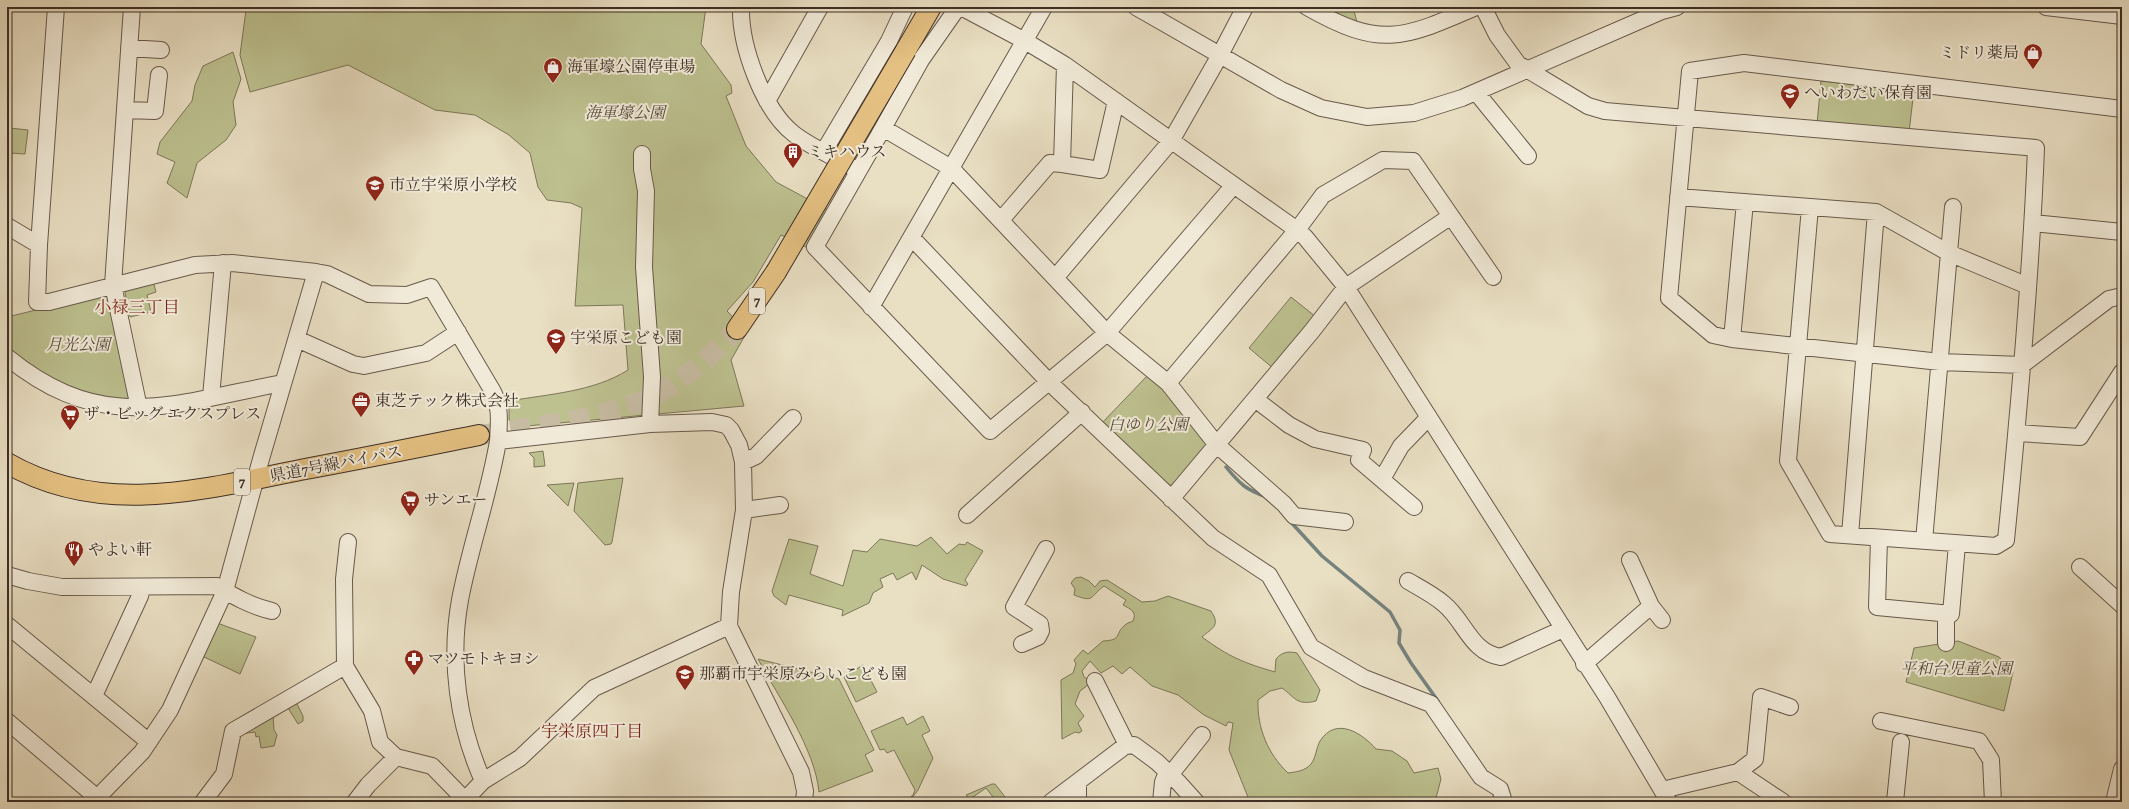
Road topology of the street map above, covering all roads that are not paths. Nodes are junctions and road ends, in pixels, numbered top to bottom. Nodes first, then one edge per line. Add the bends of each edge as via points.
1 (56, 7) edge
2 (132, 7) edge
3 (740, 7) edge
4 (820, 7) edge
5 (905, 7) edge
6 (932, 7) edge
7 (958, 7) edge
8 (961, 7) edge
9 (1044, 7) edge
10 (1136, 7) edge
11 (1245, 7) edge
12 (1307, 7) edge
13 (1476, 7) edge
14 (1482, 7) edge
15 (1678, 7) edge
16 (2046, 7) edge
17 (1662, 9) edge
18 (2122, 16) edge
19 (1025, 40) junction
20 (129, 48) junction
21 (161, 50) dead end
22 (1220, 55) junction
23 (1065, 65) junction
24 (1528, 69) junction
25 (159, 75) dead end
26 (1476, 92) junction
27 (767, 101) junction
28 (1116, 101) junction
29 (2122, 109) edge
30 (125, 110) junction
31 (1686, 118) junction
32 (883, 128) junction
33 (1171, 141) junction
34 (824, 151) junction
35 (1528, 156) dead end
36 (642, 162) dead end
37 (1062, 164) junction
38 (951, 168) junction
39 (858, 171) junction
40 (1234, 185) junction
41 (1678, 197) junction
42 (1745, 202) junction
43 (1810, 207) junction
44 (1953, 207) dead end
45 (1876, 212) junction
46 (1451, 216) junction
47 (1001, 220) junction
48 (2034, 223) junction
49 (7, 226) edge
50 (1297, 230) junction
51 (2122, 232) edge
52 (912, 238) junction
53 (38, 245) junction
54 (1949, 253) junction
55 (223, 263) junction
56 (316, 272) junction
57 (1493, 276) dead end
58 (1055, 278) junction
59 (113, 285) junction
60 (2028, 286) junction
61 (1346, 287) junction
62 (2122, 296) edge
63 (871, 307) junction
64 (737, 328) tunnel mouth
65 (458, 332) junction
66 (1107, 333) junction
67 (297, 339) junction
68 (1732, 339) junction
69 (1799, 348) junction
70 (1864, 354) junction
71 (7, 357) edge
72 (1940, 362) junction
73 (2022, 365) junction
74 (2120, 379) edge
75 (1049, 382) junction
76 (283, 383) junction
77 (1168, 383) junction
78 (211, 397) junction
79 (1254, 398) junction
80 (139, 408) junction
81 (1082, 412) junction
82 (650, 417) junction
83 (793, 418) dead end
84 (1428, 418) junction
85 (2017, 433) junction
86 (479, 435) tunnel mouth
87 (498, 441) junction
88 (1217, 445) junction
89 (743, 462) junction
90 (7, 463) edge
91 (1382, 479) junction
92 (255, 480) junction
93 (1172, 499) junction
94 (780, 506) dead end
95 (1414, 507) dead end
96 (744, 510) junction
97 (967, 515) dead end
98 (1344, 522) dead end
99 (1850, 535) junction
100 (1878, 538) junction
101 (1924, 541) junction
102 (348, 542) dead end
103 (1957, 544) junction
104 (1046, 549) dead end
105 (1630, 560) dead end
106 (2080, 567) dead end
107 (7, 575) edge
108 (1408, 581) dead end
109 (142, 587) junction
110 (225, 591) junction
111 (2122, 605) edge
112 (1652, 606) junction
113 (272, 611) dead end
114 (1946, 614) junction
115 (1662, 620) dead end
116 (7, 625) edge
117 (729, 626) junction
118 (1563, 628) junction
119 (1946, 642) dead end
120 (1022, 644) dead end
121 (1584, 664) junction
122 (345, 666) junction
123 (1095, 681) dead end
124 (94, 696) junction
125 (1790, 707) dead end
126 (7, 721) edge
127 (1881, 722) dead end
128 (1202, 735) dead end
129 (150, 742) junction
130 (1901, 742) dead end
131 (1127, 745) junction
132 (396, 757) junction
133 (2122, 769) edge
134 (1738, 772) junction
135 (1168, 774) junction
136 (483, 781) junction
137 (1078, 783) junction
138 (1666, 796) edge
139 (98, 800) edge
140 (203, 802) edge
141 (355, 802) edge
142 (465, 802) edge
143 (804, 802) edge
144 (1051, 802) edge
145 (1078, 802) edge
146 (1162, 802) edge
147 (1196, 802) edge
148 (1504, 802) edge
149 (1783, 802) edge
150 (1895, 802) edge
151 (1993, 802) edge
152 (2114, 802) edge

1 - 53 street
2 - 20 street
3 - 27 street via 743,33 756,76
4 - 27 street
5 - 34 street via 889,41
6 - 64 main road, 7, bridge via 776,272
7 - 32 street via 921,60
8 - 19 street
9 - 19 street
10 - 22 street
11 - 22 street
12 - 13 street via 1353,30 1379,36 1402,35 1424,30
14 - 24 street via 1497,35 1518,64
15 - 17 street
16 - 18 street
17 - 24 street
19 - 23 street
19 - 38 street
20 - 21 street
20 - 30 street
22 - 26 street via 1281,90 1321,108 1367,117 1414,113
22 - 33 street
23 - 28 street
23 - 37 street
24 - 26 street
24 - 31 street via 1588,106 1604,111
25 - 30 street via 155,111
26 - 35 street
27 - 34 street via 788,129
28 - 33 street
28 - 37 street via 1100,170
29 - 31 street via 1744,63 1690,71
30 - 59 street
31 - 41 street
31 - 48 street via 2036,148
32 - 38 street
32 - 39 street
33 - 40 street
33 - 58 street
34 - 39 street
36 - 82 street via 637,189 636,237 642,380
37 - 47 street via 1050,163
38 - 47 street
38 - 52 street
39 - 63 street via 815,247
40 - 50 street
40 - 66 street
41 - 42 street
41 - 68 street via 1669,298 1713,335
42 - 43 street
42 - 68 street
43 - 45 street
43 - 69 street
44 - 54 street
45 - 54 street
45 - 70 street
46 - 50 street via 1413,161 1383,160 1323,195
46 - 57 street
46 - 61 street
47 - 58 street
48 - 51 street
48 - 60 street
49 - 53 street
50 - 61 street via 1306,237
50 - 77 street
52 - 63 street
52 - 75 street
53 - 59 street via 37,302 49,302
54 - 60 street
54 - 72 street
55 - 56 street
55 - 59 street via 195,265
55 - 78 street
56 - 65 street via 327,274 369,294 407,296 431,287
56 - 67 street
58 - 66 street
59 - 80 street
60 - 73 street
61 - 79 street
61 - 84 street
62 - 73 street via 2109,299
63 - 75 street via 990,431
65 - 67 street via 426,353 364,366 353,364
65 - 87 street via 495,395 499,415
66 - 75 street
66 - 77 street
67 - 76 street
68 - 69 street
69 - 70 street
69 - 99 street via 1788,461 1830,534
70 - 72 street
70 - 99 street
71 - 80 street via 34,378 77,398 105,405
72 - 73 street
72 - 101 street
73 - 85 street
74 - 85 street via 2080,437
75 - 81 street
76 - 78 street
76 - 92 street
77 - 88 street
78 - 80 street via 173,405
79 - 88 street
79 - 91 street via 1289,425 1316,439 1363,450 1359,460
81 - 93 street
81 - 97 street
82 - 87 street
82 - 89 street via 726,425 736,437
83 - 89 street via 756,456
84 - 91 street via 1401,446
84 - 118 street
85 - 103 street via 2006,540 1996,546
86 - 92 main road, 県道7号線バイパス / 7
87 - 136 street via 463,586 457,626 457,689 467,736
88 - 93 street
88 - 98 street via 1284,504 1294,516
89 - 96 street
90 - 92 main road, 県道7号線バイパス / 7 via 46,481 68,487 134,496 181,492
91 - 95 street
92 - 110 street
93 - 148 street via 1213,538 1269,575 1311,647 1364,678 1431,704 1481,777 1500,789
94 - 96 street
96 - 117 street via 731,592
99 - 100 street
100 - 101 street
100 - 114 street via 1877,607
101 - 103 street
102 - 122 street via 344,579
103 - 114 street via 1951,614
104 - 120 street via 1014,607 1040,624 1041,631 1038,637
105 - 112 street
106 - 111 street
107 - 109 street via 62,587
108 - 118 street via 1445,604 1482,650 1492,656 1501,657
109 - 110 street via 217,586
109 - 124 street
110 - 113 street via 254,606
110 - 129 street via 170,710
112 - 115 street
112 - 121 street
114 - 119 street
116 - 124 street
117 - 136 street via 594,688 520,758
117 - 143 street via 801,772
118 - 121 street
121 - 138 street via 1607,697
122 - 132 street via 372,711 380,742
122 - 140 street via 233,731 224,774
123 - 131 street
124 - 129 street
125 - 134 street via 1761,697 1755,759
126 - 139 street
127 - 151 street via 1979,741 1991,760
128 - 135 street
129 - 139 street
130 - 150 street
131 - 135 street via 1142,748
131 - 137 street
132 - 141 street
132 - 142 street via 432,766
133 - 152 street
134 - 138 street
134 - 149 street
135 - 146 street via 1163,782
135 - 147 street via 1180,783
136 - 142 street
137 - 144 street
137 - 145 street

